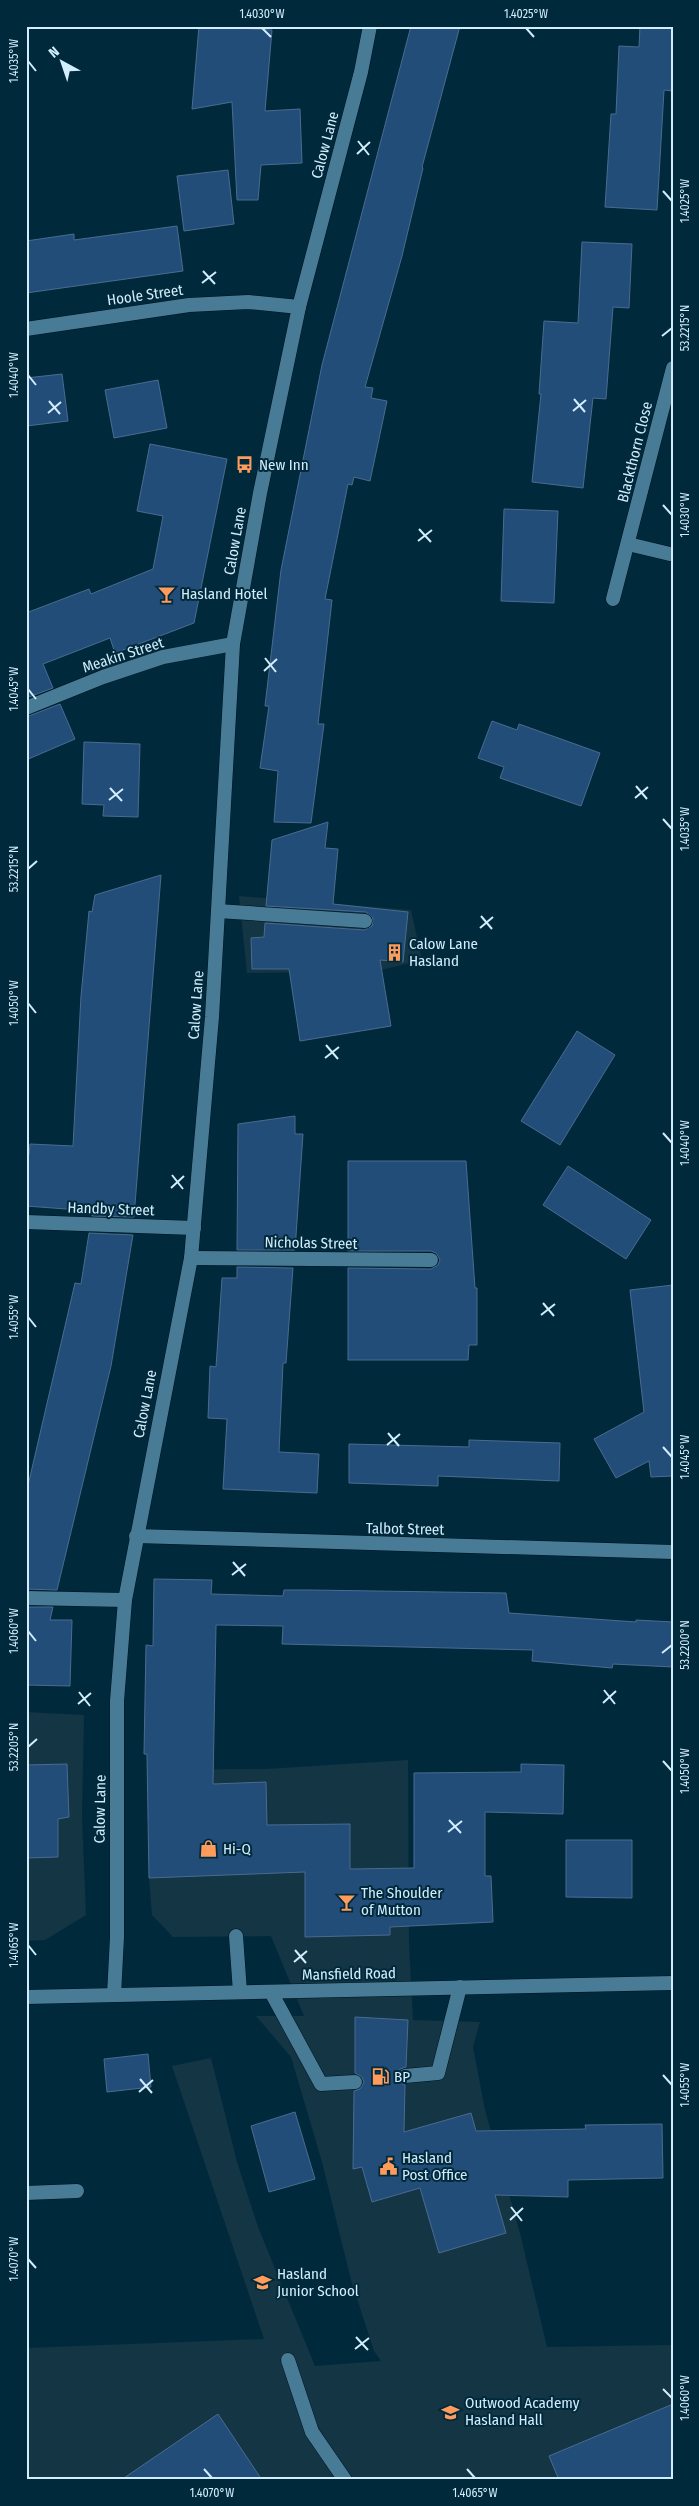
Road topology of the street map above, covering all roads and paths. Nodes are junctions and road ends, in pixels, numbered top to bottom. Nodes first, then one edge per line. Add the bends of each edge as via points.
1 (370, 26) edge
2 (299, 306) junction
3 (26, 329) edge
4 (673, 368) edge
5 (628, 544) junction
6 (670, 554) dead end
7 (613, 599) dead end
8 (233, 644) junction
9 (26, 708) edge
10 (218, 911) junction
11 (365, 921) dead end
12 (26, 1222) edge
13 (194, 1228) junction
14 (191, 1258) junction
15 (431, 1260) dead end
16 (136, 1536) junction
17 (673, 1552) edge
18 (26, 1598) edge
19 (125, 1600) junction
20 (236, 1936) dead end
21 (673, 1983) edge
22 (460, 1987) junction
23 (240, 1992) junction
24 (271, 1992) junction
25 (114, 1995) junction
26 (26, 1997) edge
27 (406, 2076) dead end
28 (354, 2082) dead end
29 (78, 2191) dead end
30 (26, 2193) edge
31 (288, 2360) dead end
32 (345, 2480) edge

1 - 2 street, Calow Lane via 361,72
2 - 3 street, Hoole Street via 248,302 189,305
2 - 8 street, Calow Lane
4 - 5 street, Blackthorn Close
5 - 6 street
5 - 7 street, Blackthorn Close
8 - 9 street, Meakin Street via 163,657
8 - 10 street, Calow Lane
10 - 11 street
10 - 13 street, Calow Lane
12 - 13 street, Handby Street
13 - 14 street, Calow Lane
14 - 15 street, Nicholas Street
14 - 16 street, Calow Lane
16 - 17 street, Talbot Street
16 - 19 street, Calow Lane
18 - 19 street
19 - 25 street, Calow Lane via 117,1701
20 - 23 street
21 - 22 street, Mansfield Road
22 - 24 street, Mansfield Road
22 - 27 street via 438,2073
23 - 24 street, Mansfield Road
23 - 25 street, Mansfield Road
24 - 28 street via 320,2084
25 - 26 street, Mansfield Road
29 - 30 street
31 - 32 street via 312,2432

